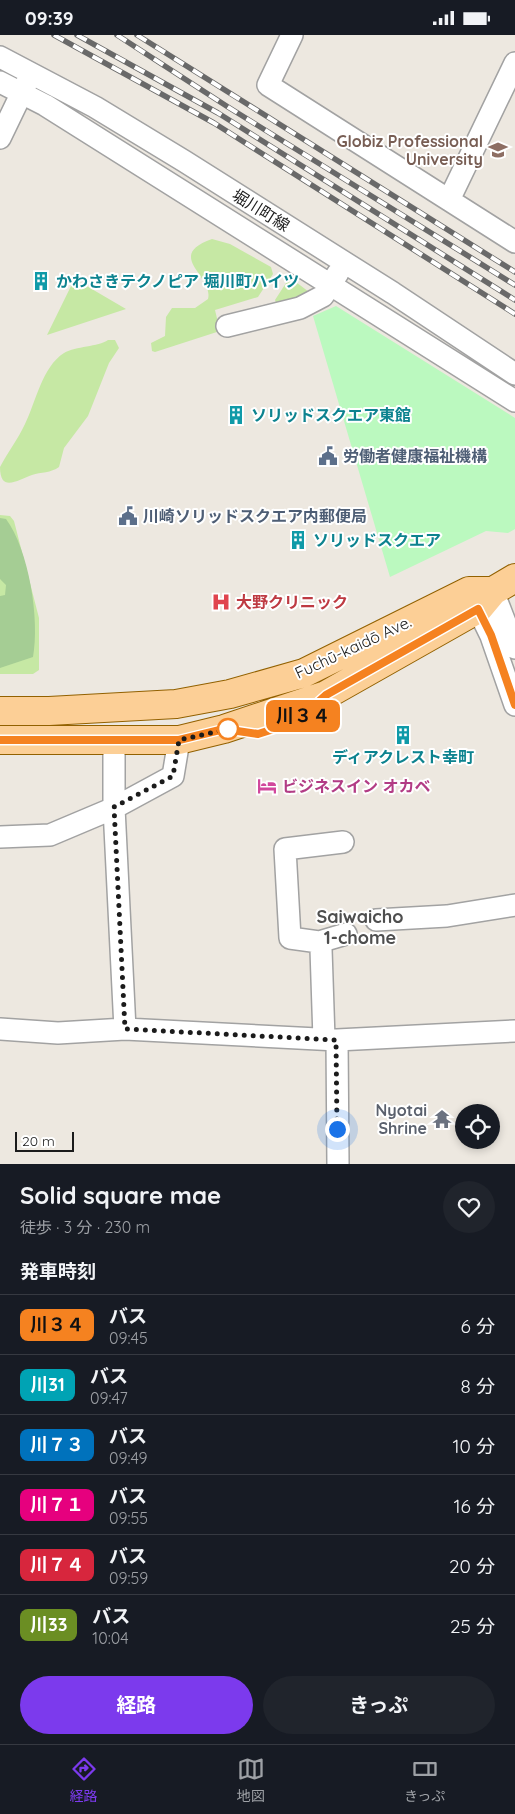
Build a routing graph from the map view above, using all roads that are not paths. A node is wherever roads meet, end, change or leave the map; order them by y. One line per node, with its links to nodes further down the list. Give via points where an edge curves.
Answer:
1 (292, 35): 9 (street, via 268,85)
2 (0, 57): 4 (street, 堀川町線)
3 (515, 63): 6 (street)
4 (31, 73): 7 (street); 11 (street, 堀川町線, via 95,107)
5 (0, 82): 7 (street)
6 (509, 91): 9 (street)
7 (21, 94): 8 (street); 12 (street, via 45,105)
8 (0, 138)
9 (449, 200): 10 (street)
10 (515, 242)
11 (344, 262): 12 (street); 14 (street, 堀川町線)
12 (332, 285): 13 (street, via 323,296 300,308); 15 (street)
13 (227, 326)
14 (515, 374)
15 (515, 401)
16 (489, 592): 17 (street); 18 (street, via 491,635); 19 (main road, Fuchū-kaidō Ave., via 304,673 284,672 196,686 142,705); 21 (main road, Fuchū-kaidō Ave., via 326,695 296,722 258,734 224,729)
17 (515, 648)
18 (515, 705)
19 (0, 711)
20 (0, 740): 22 (main road)
21 (179, 740): 22 (main road); 23 (street, via 173,776)
22 (114, 741): 23 (street)
23 (114, 807): 24 (street, via 50,835); 31 (street)
24 (0, 837)
25 (343, 842): 29 (street, via 285,849 290,938)
26 (515, 905): 27 (street, via 447,916)
27 (376, 920)
28 (346, 935): 29 (street)
29 (318, 942): 33 (street)
30 (0, 1029): 31 (street, via 58,1033)
31 (125, 1029): 33 (street)
32 (515, 1031): 33 (street)
33 (330, 1040): 34 (street)
34 (338, 1164)

